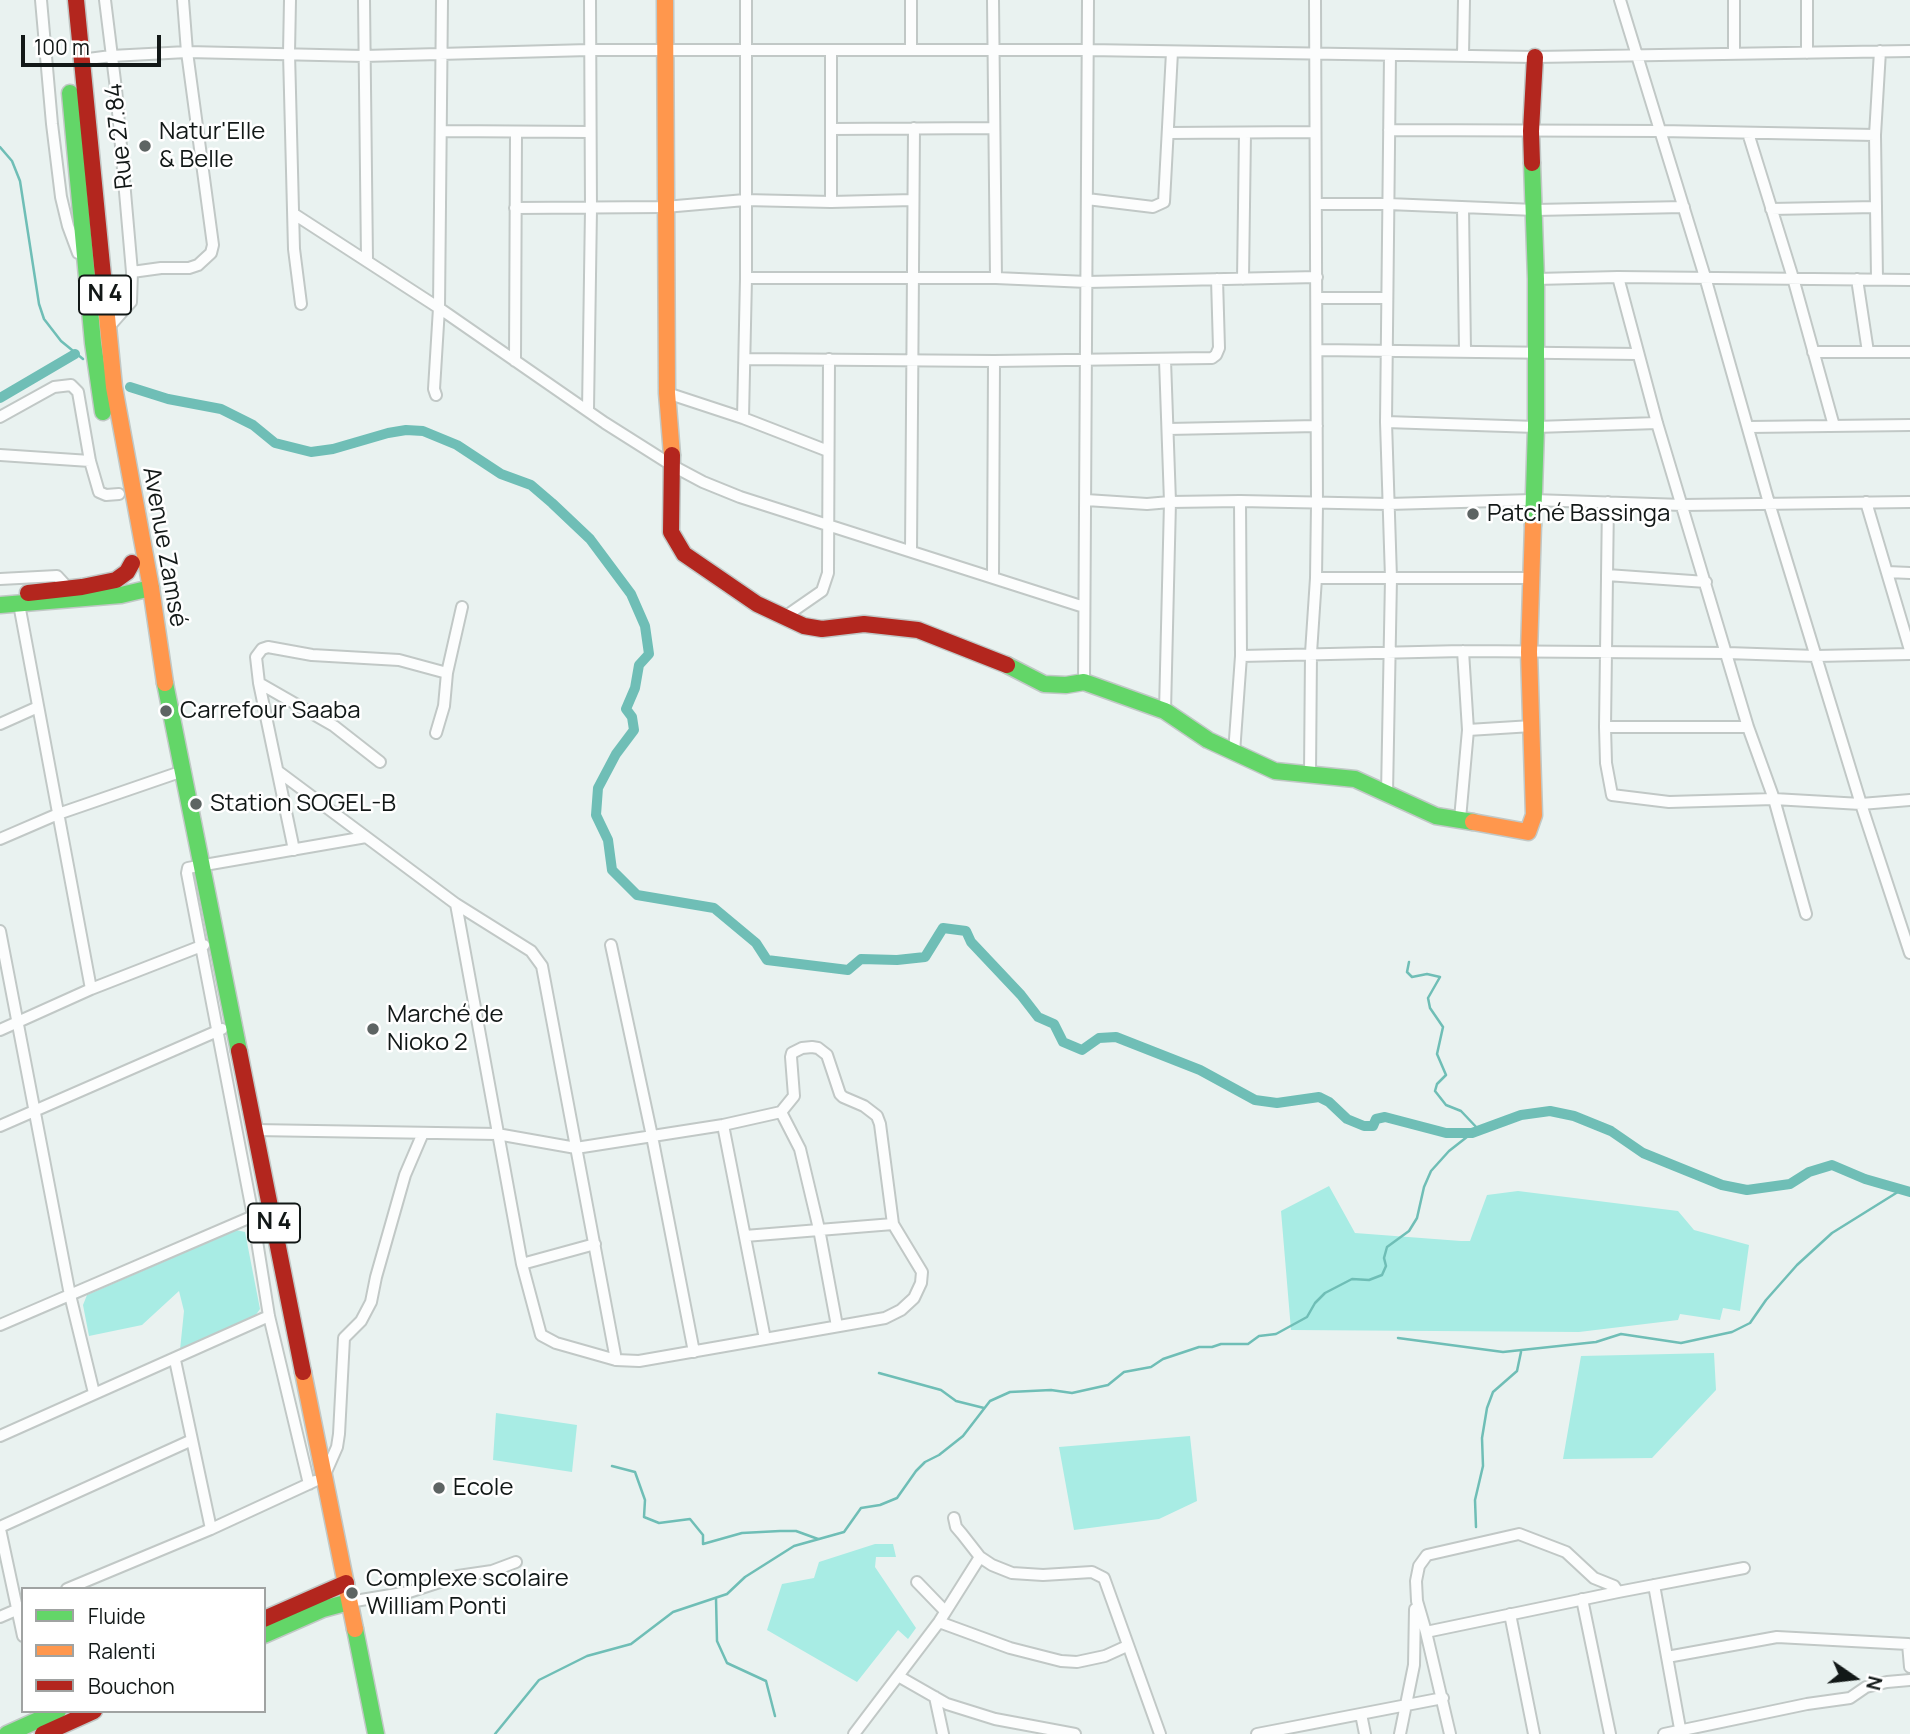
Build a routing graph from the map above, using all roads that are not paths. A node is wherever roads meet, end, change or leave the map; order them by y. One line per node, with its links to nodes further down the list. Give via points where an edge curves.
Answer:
1 (41, 0): 78 (street, via 61,197)
2 (62, 0): 78 (main road, Avenue Zamsé / N 4)
3 (76, 0): 42 (main road, Avenue Zamsé / N 4)
4 (105, 0): 39 (street, Rue 27.84)
5 (183, 0): 28 (street)
6 (290, 0): 31 (street)
7 (364, 0): 40 (street)
8 (442, 0): 35 (street)
9 (590, 0): 20 (street)
10 (665, 0): 29 (main road)
11 (747, 0): 24 (street)
12 (911, 0): 22 (street)
13 (993, 0): 25 (street)
14 (1088, 0): 23 (street)
15 (1315, 0): 34 (street)
16 (1464, 0): 37 (street)
17 (1620, 0): 38 (street)
18 (1734, 0): 32 (street)
19 (1807, 0): 33 (street)
20 (589, 50): 29 (street); 35 (street); 50 (street)
21 (831, 50): 22 (street); 24 (street); 45 (street)
22 (911, 50): 25 (street)
23 (1088, 50): 25 (street); 30 (street); 57 (street)
24 (747, 51): 29 (street); 58 (street)
25 (992, 51): 44 (street)
26 (1880, 51): 27 (street); 33 (street); 56 (street)
27 (1910, 51)
28 (187, 52): 31 (street); 39 (street); 73 (street, via 213,245 198,265)
29 (664, 52): 63 (main road)
30 (1172, 52): 34 (street); 53 (street)
31 (289, 53): 40 (street); 71 (street)
32 (1734, 53): 33 (street); 38 (street)
33 (1807, 53)
34 (1316, 54): 36 (street); 51 (street)
35 (442, 55): 40 (street); 47 (street)
36 (1390, 55): 37 (street); 46 (street)
37 (1463, 55): 41 (street)
38 (1636, 55): 41 (street); 49 (street)
39 (111, 56): 42 (street); 73 (street, Rue 27.84)
40 (364, 56): 72 (street)
41 (1535, 57): 48 (main road)
42 (81, 60): 93 (main road, Avenue Zamsé / N 4)
43 (914, 128): 44 (street); 45 (street); 59 (street)
44 (993, 128): 80 (street)
45 (831, 129): 60 (street)
46 (1389, 130): 48 (street); 62 (street)
47 (442, 131): 52 (street); 92 (street)
48 (1531, 131): 49 (street); 70 (main road)
49 (1660, 131): 55 (street); 64 (street)
50 (590, 132): 52 (street); 68 (street)
51 (1314, 132): 54 (street); 61 (street)
52 (516, 133): 66 (street)
53 (1168, 133): 54 (street); 57 (street, via 1164,202 1153,207)
54 (1245, 133): 83 (street)
55 (1748, 133): 56 (street); 69 (street)
56 (1875, 135): 65 (street)
57 (1087, 199): 88 (street)
58 (745, 200): 60 (street); 63 (street); 79 (street)
59 (913, 200): 60 (street); 74 (street)
60 (831, 202)
61 (1317, 204): 62 (street); 75 (street)
62 (1388, 204): 67 (street); 90 (street)
63 (665, 207): 68 (street); 109 (main road)
64 (1685, 207): 70 (street); 77 (street)
65 (1876, 207): 69 (street); 86 (street)
66 (515, 208): 68 (street); 107 (street)
67 (1463, 208): 70 (street); 96 (street)
68 (592, 209): 111 (street)
69 (1771, 209): 81 (street)
70 (1535, 210): 84 (main road)
71 (294, 214): 72 (street); 91 (street)
72 (367, 259): 92 (street)
73 (132, 272): 93 (street, Rue 27.84, via 131,302)
74 (914, 277): 79 (street); 80 (street); 104 (street)
75 (1317, 277): 83 (street); 89 (street)
76 (1618, 277): 77 (street); 84 (street); 101 (street)
77 (1705, 277): 81 (street); 120 (street)
78 (87, 278): 126 (main road, Avenue Zamsé / N 4, via 100,394)
79 (746, 278): 102 (street)
80 (996, 278): 88 (street)
81 (1793, 278): 85 (street); 97 (street)
82 (1217, 279): 83 (street); 88 (street); 106 (street, via 1216,355)
83 (1243, 279)
84 (1536, 279): 100 (main road)
85 (1857, 279): 86 (street); 98 (street)
86 (1877, 279): 87 (street)
87 (1910, 280)
88 (1087, 282): 105 (street)
89 (1317, 298): 90 (street); 94 (street)
90 (1387, 298): 95 (street)
91 (301, 304)
92 (439, 308): 107 (street); 110 (street)
93 (108, 328): 151 (main road, Avenue Zamsé / N 4)
94 (1318, 350): 95 (street); 117 (street)
95 (1387, 350): 96 (street); 114 (street)
96 (1465, 351): 100 (street)
97 (1813, 352): 98 (street); 118 (street)
98 (1868, 352): 99 (street)
99 (1910, 352)
100 (1535, 353): 101 (street); 119 (main road)
101 (1637, 354): 115 (street)
102 (745, 359): 103 (street); 113 (street)
103 (829, 359): 104 (street); 122 (street)
104 (913, 359): 108 (street); 139 (street)
105 (1087, 359): 106 (street); 108 (street); 127 (street)
106 (1165, 360): 121 (street)
107 (515, 361): 111 (street)
108 (994, 361): 144 (street)
109 (667, 393): 113 (street); 125 (main road)
110 (436, 396)
111 (588, 410): 125 (street)
112 (0, 417): 124 (street, via 54,387 71,385 78,393)
113 (743, 418): 122 (street)
114 (1386, 422): 119 (street); 136 (street)
115 (1657, 423): 119 (street); 137 (street)
116 (1910, 425): 118 (street)
117 (1317, 426): 121 (street); 135 (street)
118 (1833, 426): 120 (street)
119 (1536, 427): 128 (main road)
120 (1749, 428): 134 (street)
121 (1168, 429): 129 (street)
122 (828, 451): 138 (street)
123 (0, 455): 124 (street)
124 (90, 461): 126 (street, via 99,492)
125 (673, 466): 138 (street, via 740,497); 157 (main road, via 671,532 684,554)
126 (119, 494): 140 (main road, Avenue Zamsé / N 4)
127 (1086, 500): 129 (street); 156 (street)
128 (1533, 500): 131 (street); 136 (street); 147 (main road)
129 (1170, 502): 130 (street); 171 (street)
130 (1240, 502): 135 (street); 165 (street)
131 (1608, 502): 137 (street); 143 (street)
132 (1866, 502): 133 (street); 134 (street); 141 (street)
133 (1910, 502)
134 (1769, 503): 137 (street); 166 (street)
135 (1317, 504): 136 (street); 145 (street)
136 (1388, 504): 146 (street)
137 (1683, 505): 149 (street)
138 (830, 526): 139 (street); 157 (street, via 826,583)
139 (911, 551): 144 (street)
140 (132, 563): 150 (main road, via 116,580); 151 (main road, Avenue Zamsé / N 4)
141 (1887, 572): 142 (street); 161 (street)
142 (1910, 573)
143 (1607, 575): 149 (street); 160 (street)
144 (993, 577): 156 (street)
145 (1316, 578): 146 (street); 162 (street)
146 (1391, 578): 147 (street); 163 (street)
147 (1530, 578): 159 (main road)
148 (0, 579): 150 (street, via 57,576)
149 (1706, 582): 164 (street)
150 (68, 589): 152 (main road)
151 (145, 590): 153 (main road); 180 (main road, Avenue Zamsé / N 4)
152 (0, 595)
153 (19, 604): 154 (main road); 170 (street)
154 (0, 606)
155 (462, 607): 167 (street)
156 (1084, 607): 168 (street)
157 (783, 618): 168 (main road, via 822,629 863,624 918,630 991,657 1044,684)
158 (1463, 652): 159 (street); 163 (street); 176 (street)
159 (1529, 652): 160 (street); 173 (main road)
160 (1606, 652): 164 (street); 174 (street)
161 (1910, 652): 166 (street)
162 (1311, 653): 163 (street); 165 (street); 182 (street)
163 (1390, 653): 183 (street)
164 (1727, 653): 166 (street); 175 (street)
165 (1241, 656): 178 (street)
166 (1816, 656): 186 (street)
167 (447, 673): 169 (street, via 399,660 312,655 268,647 256,657); 177 (street)
168 (1084, 682): 171 (main road)
169 (259, 683): 179 (street, via 334,726); 181 (street)
170 (38, 707): 172 (street); 187 (street)
171 (1165, 711): 178 (main road)
172 (0, 724)
173 (1532, 726): 176 (street); 188 (main road, via 1534,815 1528,832)
174 (1605, 727): 175 (street); 184 (street, via 1609,792 1615,796 1668,802)
175 (1748, 727): 184 (street)
176 (1468, 730): 188 (street)
177 (436, 733)
178 (1234, 754): 182 (main road, via 1275,771)
179 (380, 762)
180 (183, 771): 187 (street); 192 (main road, N 4)
181 (279, 772): 189 (street); 191 (street)
182 (1310, 774): 183 (main road, via 1355,779)
183 (1387, 794): 188 (main road, via 1420,810)
184 (1774, 799): 186 (street); 194 (street)
185 (1910, 800): 186 (street)
186 (1861, 804): 199 (street)
187 (58, 814): 190 (street); 200 (street)
188 (1460, 820)
189 (366, 837): 191 (street); 193 (street)
190 (0, 839)
191 (294, 850): 192 (street)
192 (202, 865): 196 (main road, N 4); 198 (street, via 188,868 187,873)
193 (456, 904): 211 (street); 213 (street, via 531,951 542,966)
194 (1806, 914)
195 (0, 932): 201 (street)
196 (217, 941): 198 (street); 202 (main road, N 4)
197 (611, 945): 212 (street)
198 (200, 946): 200 (street); 204 (street)
199 (1910, 953)
200 (91, 989): 201 (street)
201 (18, 1021): 203 (street); 205 (street)
202 (234, 1024): 204 (street); 209 (main road, N 4)
203 (0, 1030)
204 (217, 1031): 205 (street); 215 (street)
205 (36, 1111): 208 (street); 221 (street)
206 (780, 1112): 207 (street); 216 (street, via 794,1096 792,1053 802,1048 822,1050 835,1072 840,1094 877,1116); 217 (street, via 800,1149)
207 (723, 1125): 212 (street); 218 (street)
208 (0, 1126)
209 (255, 1130): 210 (street); 214 (main road, N 4)
210 (423, 1132): 211 (street); 232 (street, via 405,1175 372,1302 344,1338 337,1447)
211 (497, 1134): 213 (street); 220 (street)
212 (652, 1136): 213 (street); 226 (street)
213 (576, 1148): 219 (street)
214 (271, 1210): 215 (street); 232 (main road, N 4)
215 (253, 1216): 221 (street); 222 (street)
216 (893, 1224): 217 (street); 224 (street, via 922,1272 918,1292 901,1310 885,1318)
217 (819, 1229): 218 (street); 224 (street)
218 (745, 1236): 225 (street)
219 (594, 1244): 220 (street); 228 (street)
220 (522, 1265): 228 (street, via 541,1335)
221 (70, 1295): 223 (street); 229 (street)
222 (269, 1316): 227 (street); 232 (street)
223 (0, 1325)
224 (837, 1326): 225 (street)
225 (765, 1339): 226 (street)
226 (694, 1352): 228 (street)
227 (176, 1360): 229 (street); 231 (street)
228 (617, 1360)
229 (94, 1393): 230 (street)
230 (0, 1436)
231 (192, 1440): 234 (street); 235 (street)
232 (316, 1481): 235 (street); 241 (main road, N 4)
233 (954, 1518): 236 (street)
234 (0, 1528): 247 (street)
235 (211, 1530): 243 (street)
236 (980, 1557): 248 (street); 255 (street, via 1012,1573 1093,1572 1104,1578)
237 (516, 1562): 246 (street)
238 (1744, 1568): 242 (street)
239 (1416, 1581): 244 (street, via 1427,1555 1523,1534 1566,1552 1594,1578); 253 (street); 262 (street, via 1414,1665)
240 (917, 1582): 248 (street)
241 (346, 1583): 246 (main road, N 4); 251 (main road)
242 (1654, 1585): 244 (street); 256 (street)
243 (72, 1587)
244 (1618, 1592): 245 (street)
245 (1582, 1599): 249 (street); 280 (street)
246 (349, 1602): 254 (main road); 269 (main road, N 4)
247 (19, 1608): 250 (street)
248 (945, 1611): 252 (street)
249 (1510, 1614): 253 (street); 279 (street)
250 (0, 1616)
251 (266, 1618)
252 (939, 1622): 255 (street, via 1060,1661 1096,1658); 258 (street)
253 (1426, 1632): 261 (street)
254 (266, 1634)
255 (1127, 1646): 274 (street)
256 (1667, 1657): 257 (street, via 1777,1637 1908,1644); 267 (street)
257 (1910, 1667)
258 (898, 1676): 260 (street); 270 (street)
259 (1910, 1680): 267 (street, via 1866,1687 1850,1698)
260 (935, 1697): 265 (street); 271 (street)
261 (1443, 1698): 262 (street); 278 (street)
262 (1406, 1706): 264 (street); 277 (street)
263 (86, 1713): 266 (main road)
264 (1361, 1714): 275 (street); 276 (street)
265 (1010, 1722): 272 (street); 273 (street)
266 (47, 1723): 268 (main road)
267 (1680, 1732): 281 (street)
268 (7, 1734)
269 (376, 1734)
270 (854, 1734)
271 (943, 1734)
272 (1013, 1734)
273 (1074, 1734)
274 (1160, 1734)
275 (1258, 1734)
276 (1365, 1734)
277 (1400, 1734)
278 (1450, 1734)
279 (1534, 1734)
280 (1610, 1734)
281 (1664, 1734)

